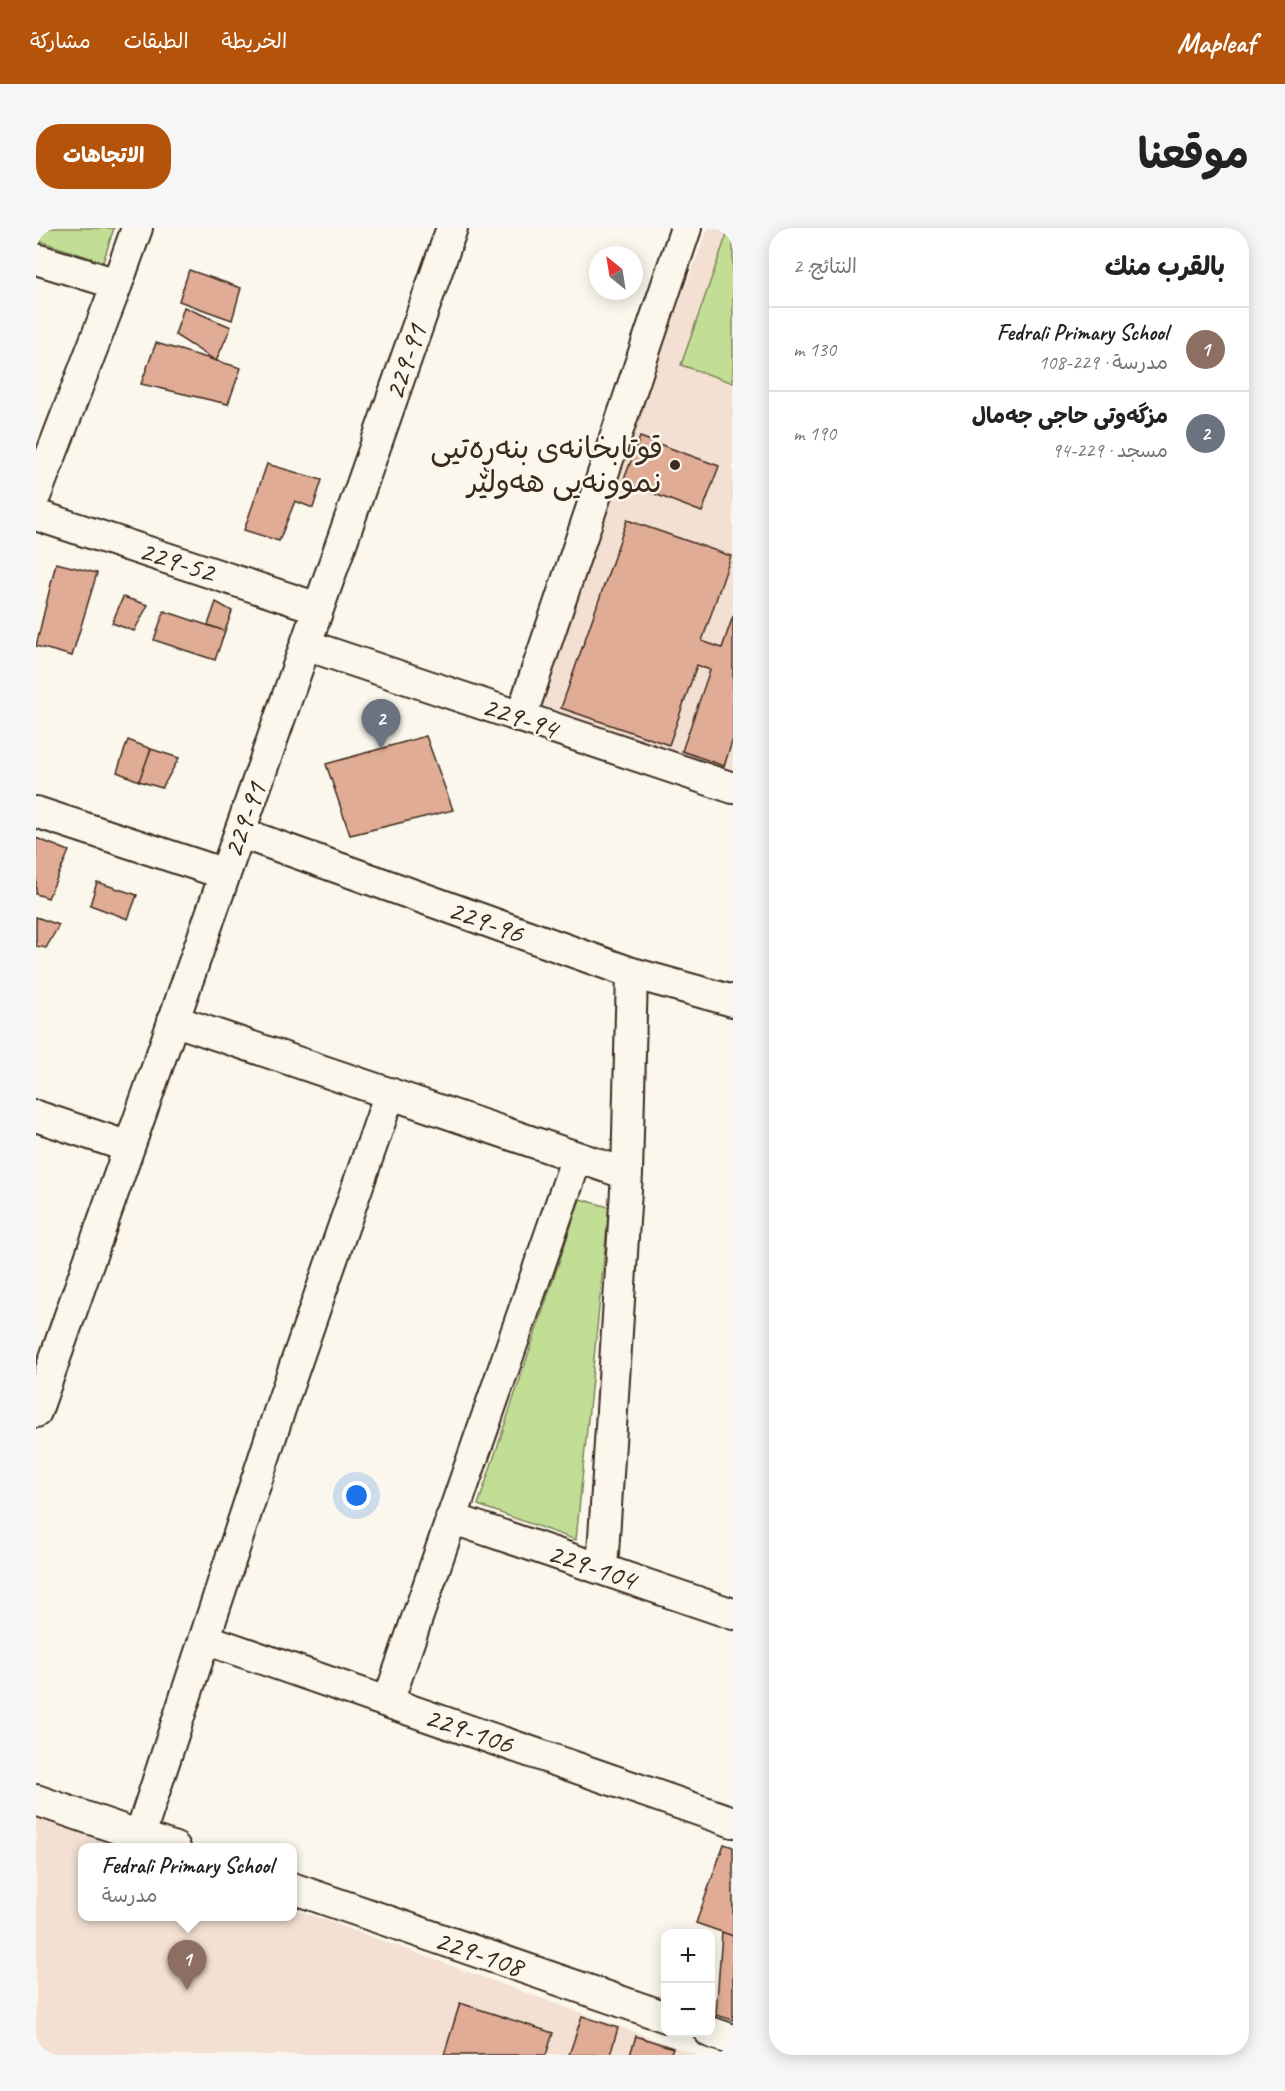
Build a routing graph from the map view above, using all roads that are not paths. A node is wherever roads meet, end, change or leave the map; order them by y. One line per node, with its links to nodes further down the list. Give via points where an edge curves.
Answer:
1 (137, 228): 5 (street)
2 (452, 228): 8 (street, 229-91)
3 (687, 228): 10 (street)
4 (36, 259): 5 (street)
5 (117, 284): 6 (street)
6 (36, 494)
7 (36, 515): 8 (street, 229-52)
8 (318, 608): 9 (street, 229-91)
9 (306, 645): 10 (street, 229-94); 13 (street, 229-91)
10 (521, 717): 11 (street, 229-94)
11 (733, 788)
12 (36, 812): 14 (street)
13 (241, 833): 14 (street, 229-91); 15 (street, 229-96)
14 (225, 874): 17 (street, 229-91)
15 (632, 973): 16 (street, 229-96); 22 (street)
16 (733, 1000)
17 (173, 1020): 18 (street); 20 (street, 229-91)
18 (390, 1093): 21 (street); 27 (street)
19 (36, 1116): 20 (street)
20 (129, 1147): 23 (street, 229-91)
21 (577, 1157): 22 (street); 24 (street)
22 (627, 1174): 25 (street)
23 (36, 1412)
24 (451, 1518): 25 (street, 229-104); 28 (street)
25 (602, 1569): 26 (street, 229-104)
26 (733, 1614)
27 (205, 1639): 28 (street, 229-106); 31 (street)
28 (388, 1702): 30 (street, 229-106)
29 (36, 1800): 31 (street)
30 (733, 1822)
31 (140, 1835): 32 (street)
32 (162, 1843)
33 (297, 1890): 34 (street, 229-108)
34 (661, 2015)
35 (715, 2034): 36 (street)
36 (733, 2040)

